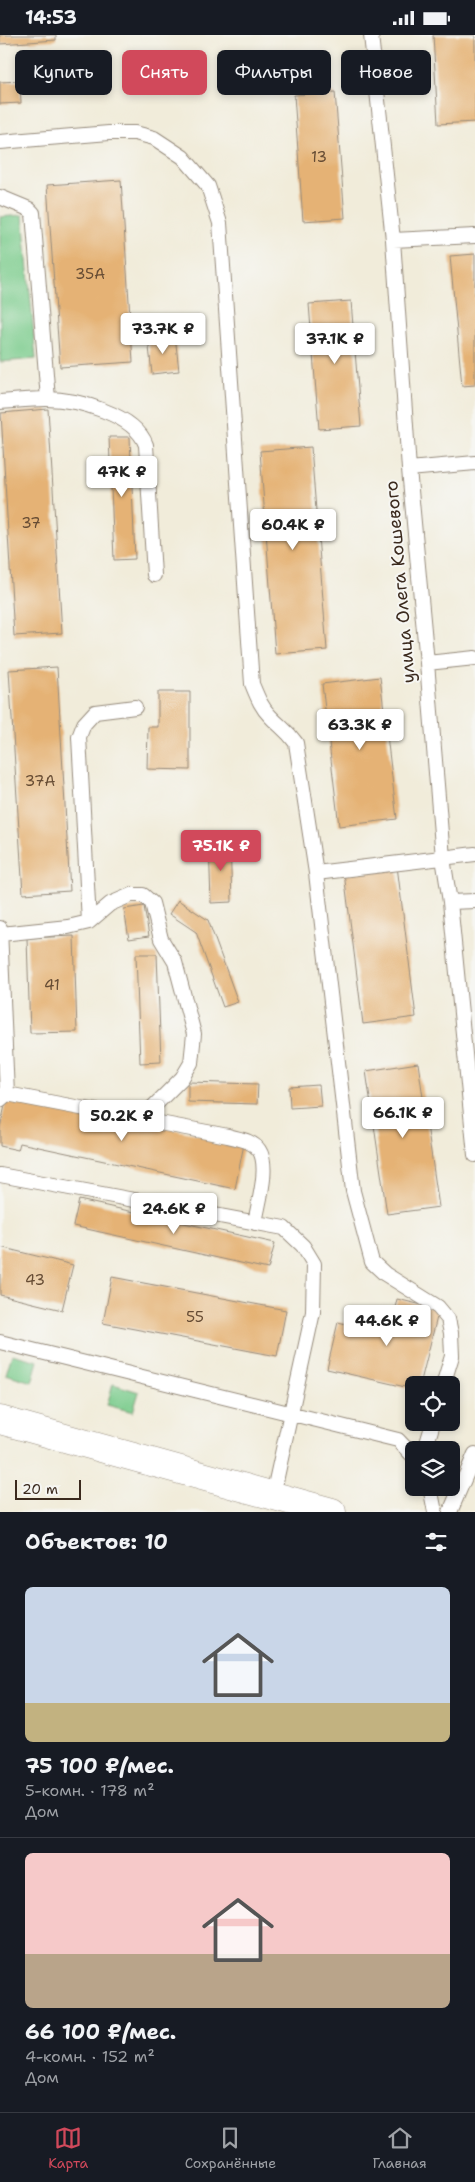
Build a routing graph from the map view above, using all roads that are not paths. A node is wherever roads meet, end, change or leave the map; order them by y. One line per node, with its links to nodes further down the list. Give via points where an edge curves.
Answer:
1 (370, 35): 5 (lane, улица Олега Кошевого)
2 (0, 143): 16 (lane, via 135,133 154,138 183,157 208,186 220,223 252,684 270,717 287,730 296,743)
3 (0, 197): 6 (lane, via 33,213)
4 (475, 236): 5 (lane)
5 (393, 240): 9 (lane, улица Олега Кошевого)
6 (48, 399): 7 (lane); 10 (lane, via 112,413 143,436)
7 (0, 402)
8 (475, 463): 9 (lane)
9 (409, 469): 12 (lane, улица Олега Кошевого)
10 (154, 575)
11 (475, 658): 12 (lane)
12 (427, 663): 15 (lane, улица Олега Кошевого)
13 (135, 707): 19 (lane, via 95,712 84,724 79,737)
14 (474, 854): 15 (lane)
15 (442, 858): 16 (lane); 18 (lane, улица Олега Кошевого)
16 (316, 873): 27 (lane, via 353,1191 366,1245 372,1262 385,1274 438,1307 448,1319 452,1356)
17 (475, 901): 18 (lane)
18 (450, 902): 23 (lane, улица Олега Кошевого)
19 (89, 922): 20 (lane, via 68,927); 22 (lane, via 110,903 131,895 143,895 152,903 161,939 175,962 194,1035 191,1063 182,1078)
20 (0, 931): 21 (lane)
21 (3, 1097): 22 (lane)
22 (141, 1119): 25 (lane, via 234,1137 248,1141 259,1150 264,1167)
23 (475, 1155)
24 (0, 1175): 25 (lane)
25 (255, 1223): 28 (lane, via 284,1228 303,1246 314,1264 313,1312)
26 (0, 1342): 28 (lane)
27 (446, 1376)
28 (291, 1414): 30 (lane, via 398,1440); 32 (lane)
29 (0, 1421): 32 (main road)
30 (405, 1447)
31 (475, 1454): 36 (lane)
32 (272, 1495): 34 (main road)
33 (432, 1496): 35 (lane)
34 (332, 1512)
35 (435, 1512)
36 (450, 1512)

